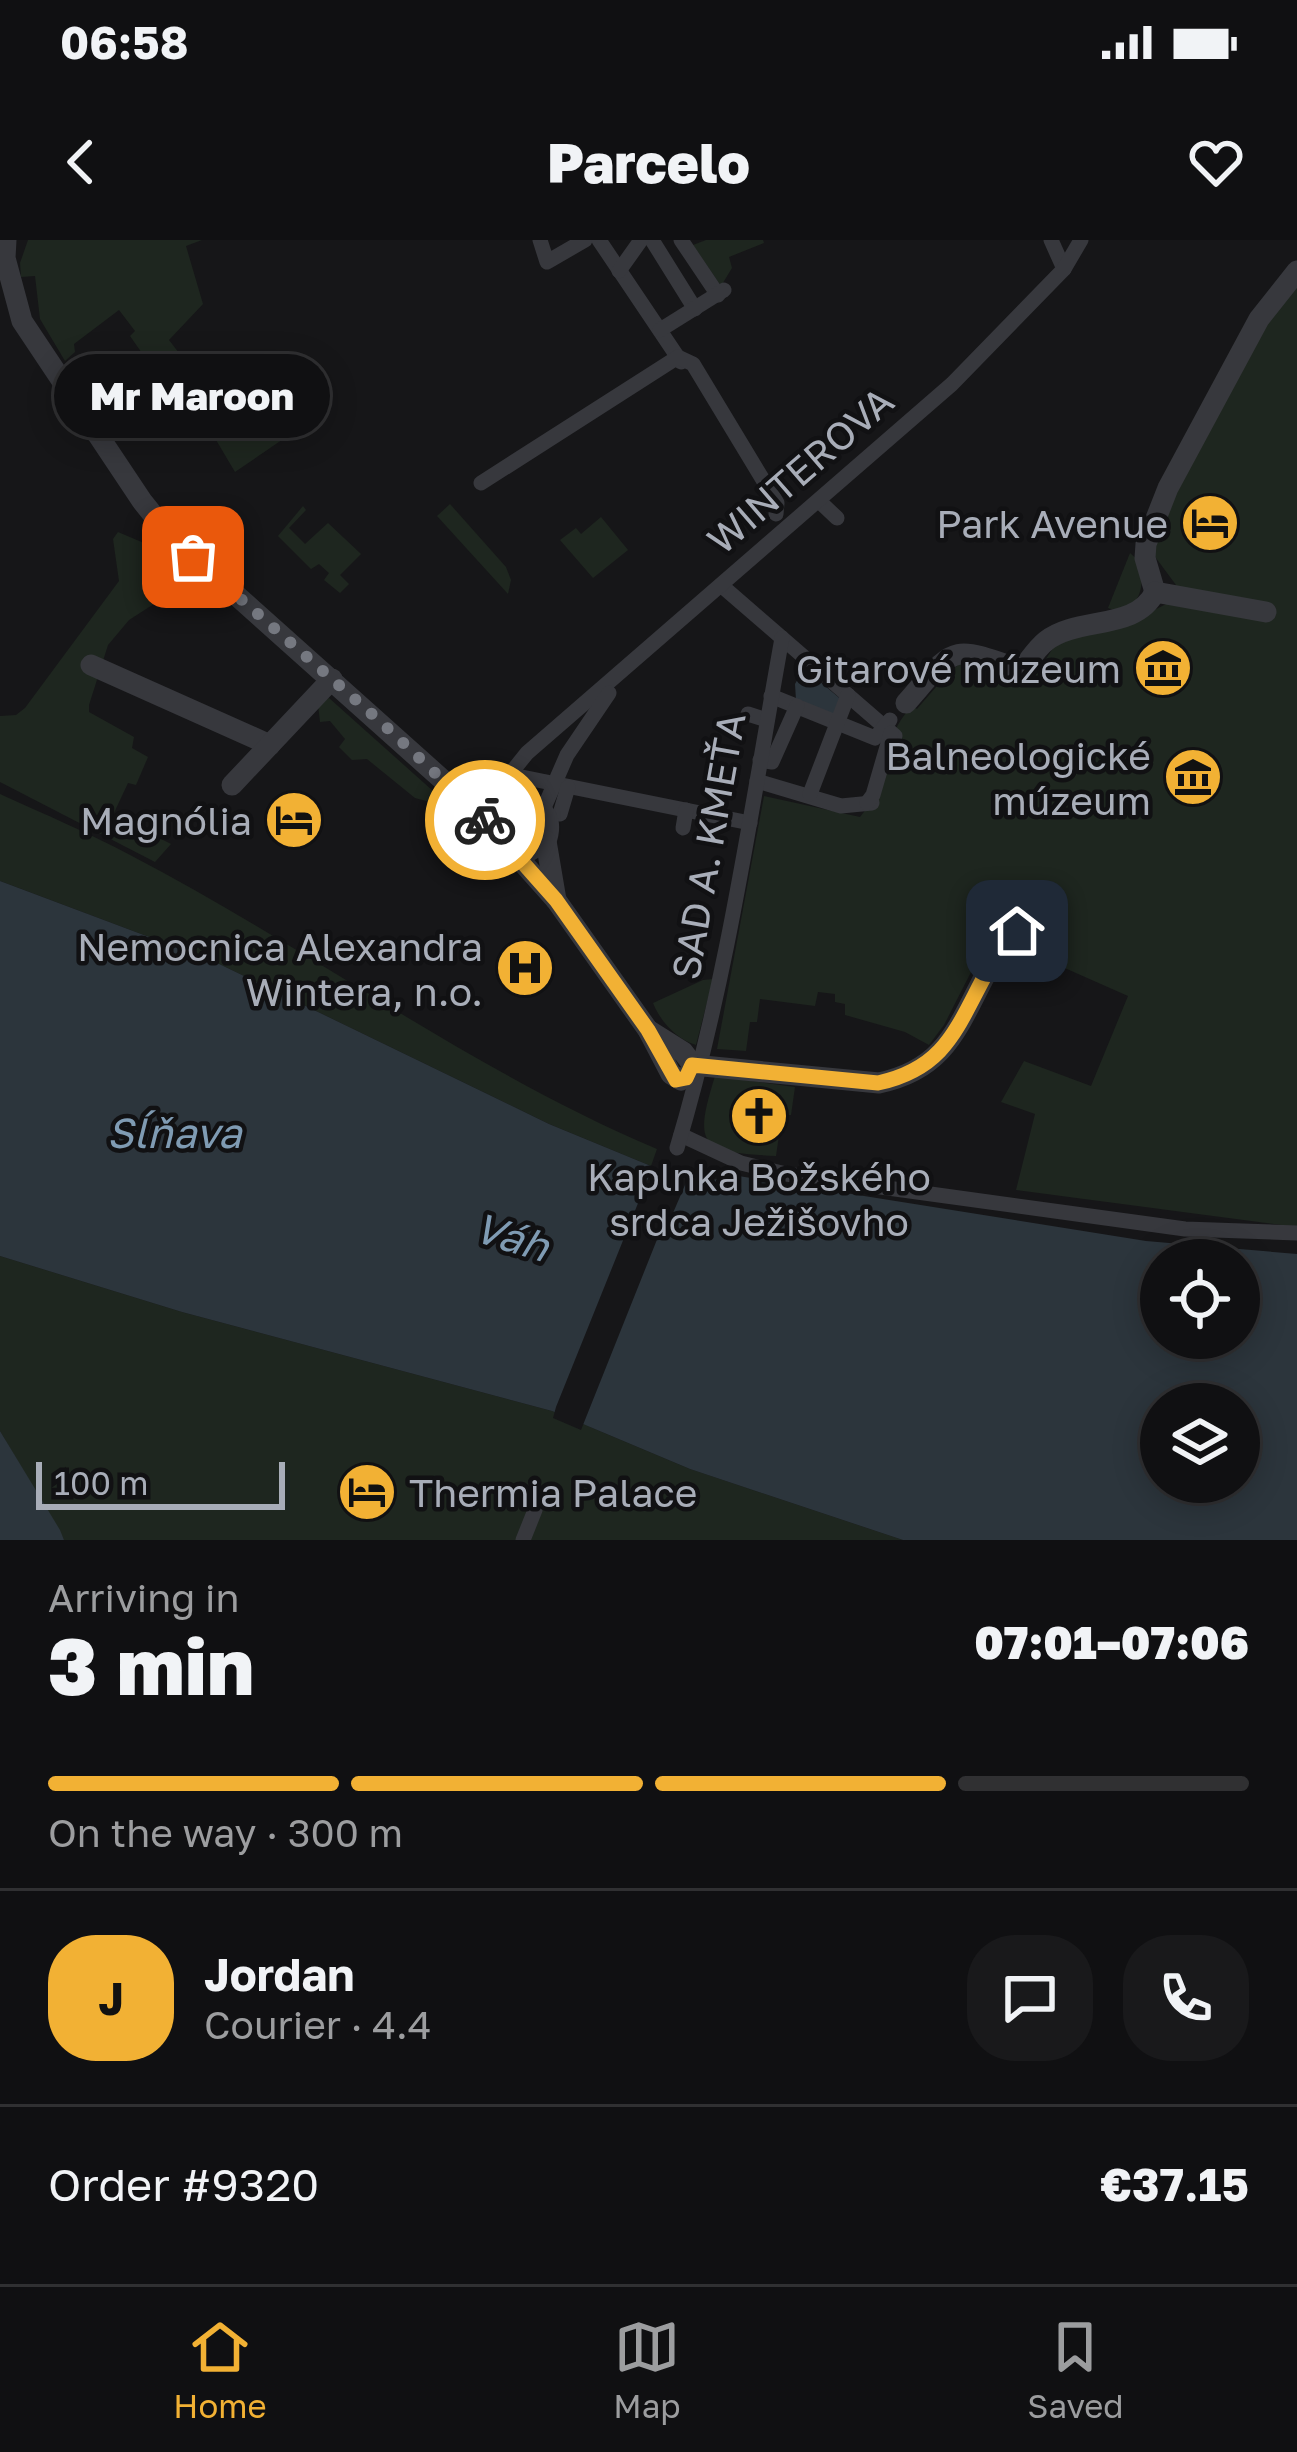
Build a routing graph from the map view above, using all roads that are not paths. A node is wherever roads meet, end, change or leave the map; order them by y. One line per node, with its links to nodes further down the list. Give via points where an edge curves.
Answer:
1 (6, 240): 14 (street)
2 (22, 240): 14 (street)
3 (540, 240): 4 (street, via 545,264)
4 (584, 240)
5 (599, 240): 12 (street)
6 (641, 240): 12 (street)
7 (652, 240): 15 (street)
8 (680, 240): 15 (street, via 721,293)
9 (1051, 240): 11 (street)
10 (1081, 240): 11 (street, WINTEROVA)
11 (1064, 269): 19 (street, WINTEROVA, via 993,332 952,384)
12 (619, 271): 16 (street)
13 (1297, 271): 23 (street, via 1259,319 1168,488 1146,544)
14 (8, 273): 28 (street, via 22,321 142,501 222,585)
15 (695, 309): 16 (street)
16 (660, 330): 17 (street)
17 (678, 357): 18 (street); 21 (street, via 776,514)
18 (482, 483)
19 (819, 502): 20 (street); 21 (street, WINTEROVA)
20 (837, 518)
21 (793, 524): 22 (street, WINTEROVA)
22 (722, 586): 25 (street); 27 (street, WINTEROVA)
23 (1155, 592): 24 (street); 35 (street, via 1138,612 1046,641 1021,670 955,653)
24 (1266, 612)
25 (782, 638): 29 (street); 30 (street, SAD A. KMEŤA)
26 (91, 664): 36 (street)
27 (616, 669): 38 (street, WINTEROVA, via 569,708); 41 (street, WINTEROVA)
28 (332, 679): 36 (street); 43 (street)
29 (848, 695): 34 (street); 35 (street)
30 (771, 696): 31 (street); 33 (street, SAD A. KMEŤA)
31 (797, 706): 34 (street); 37 (street)
32 (748, 714): 33 (street)
33 (767, 720): 37 (street, SAD A. KMEŤA)
34 (837, 722): 35 (street); 42 (street)
35 (890, 728): 42 (street, via 870,803)
36 (270, 746): 40 (street)
37 (769, 752): 39 (street, SAD A. KMEŤA)
38 (513, 775): 41 (street); 43 (street, WINTEROVA)
39 (764, 782): 42 (street); 46 (street, SAD A. KMEŤA)
40 (232, 784)
41 (555, 784): 44 (street); 45 (street, WINTEROVA)
42 (814, 799)
43 (475, 800): 45 (street, via 531,802); 49 (street)
44 (686, 810): 46 (street); 47 (street)
45 (552, 812): 48 (street)
46 (750, 823): 52 (street, SAD A. KMEŤA, via 724,966)
47 (683, 828)
48 (546, 841): 49 (street); 50 (street)
49 (519, 857): 50 (street)
50 (556, 900): 52 (street, via 648,1030 683,1052)
51 (1017, 931): 52 (street, via 957,1032 907,1077 878,1083)
52 (690, 1070): 53 (street, SAD A. KMEŤA); 53 (street)
53 (691, 1102): 54 (street, SAD A. KMEŤA, via 679,1142 786,1174 1185,1229)
54 (1297, 1233)

